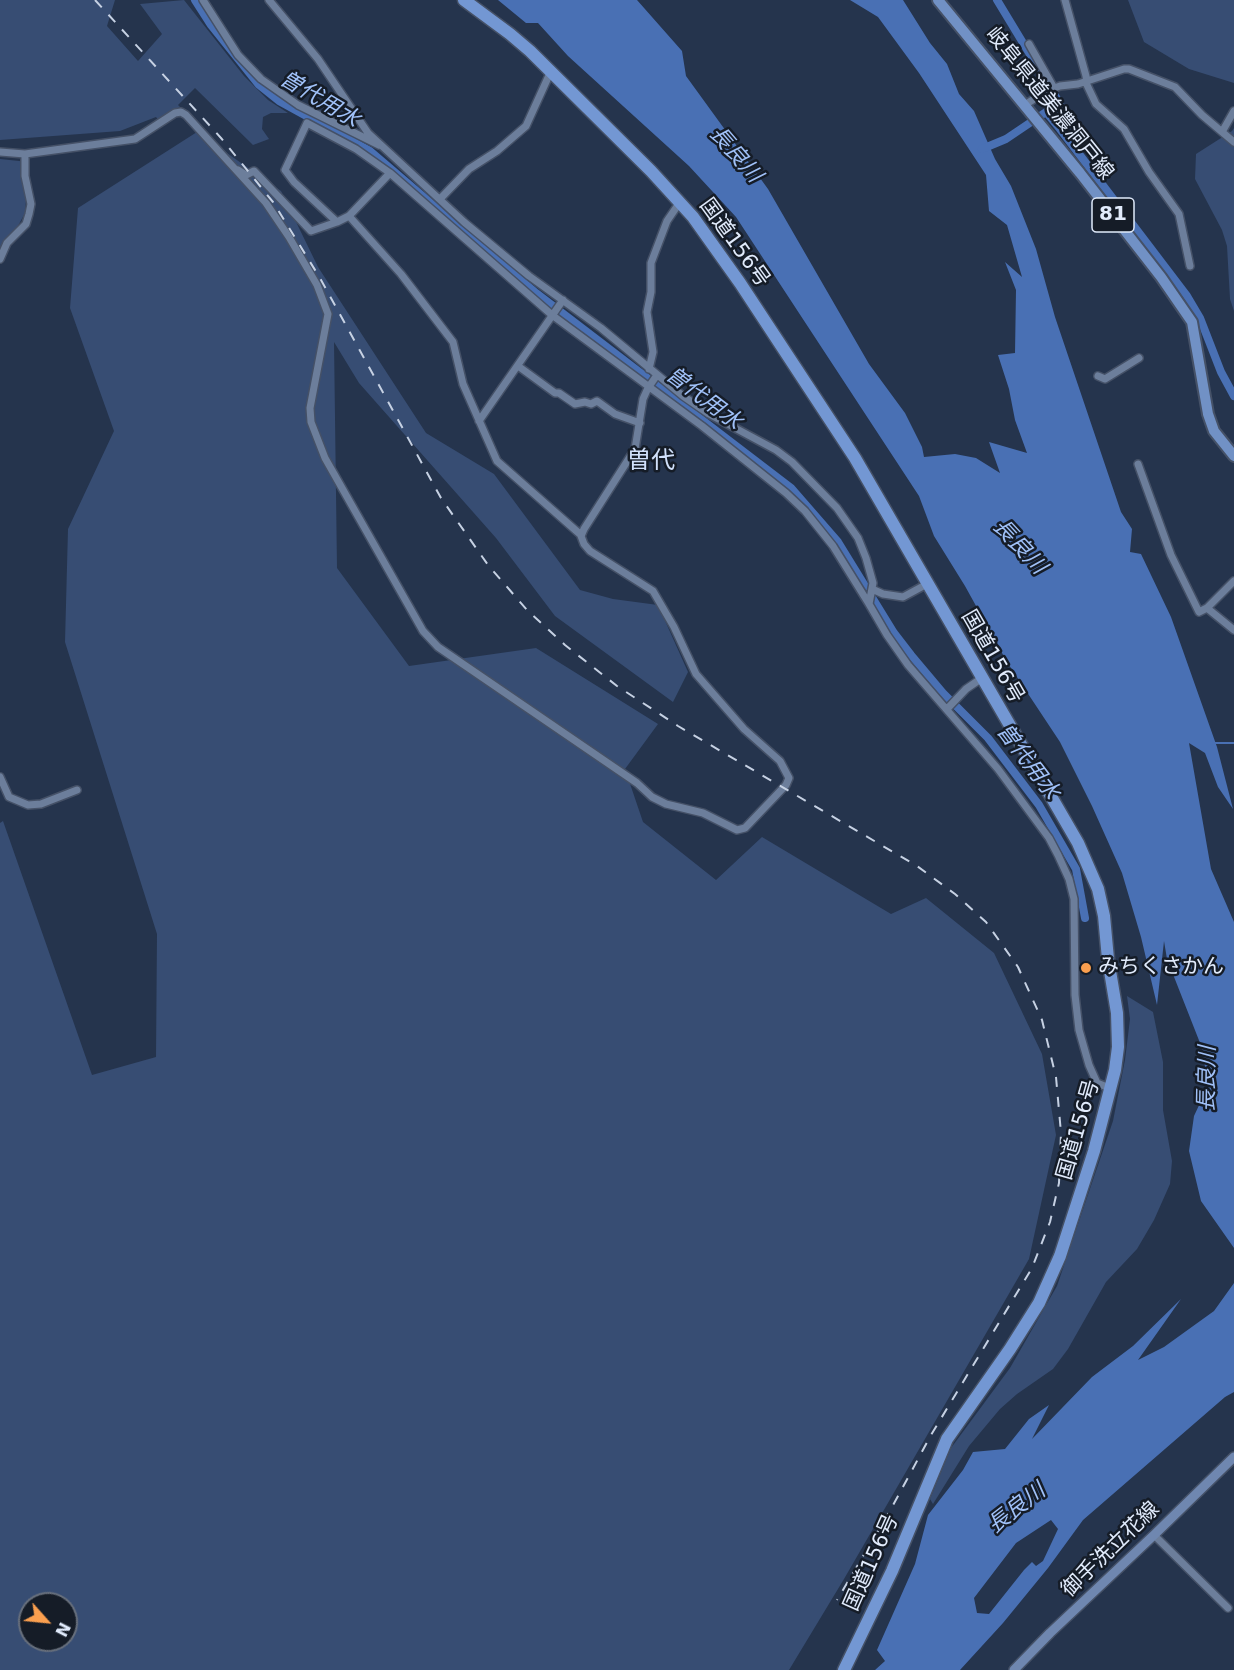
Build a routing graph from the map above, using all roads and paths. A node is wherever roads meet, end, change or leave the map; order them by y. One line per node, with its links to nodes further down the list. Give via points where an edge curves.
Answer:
1 (203, 0): 14 (street, via 238,55 261,79 298,105)
2 (269, 0): 14 (street)
3 (465, 0): 7 (highway, 国道156号)
4 (938, 0): 10 (main road, 岐阜県道美濃洞戸線 / 81)
5 (1065, 0): 8 (street)
6 (1029, 44): 9 (street)
7 (550, 71): 20 (street, via 526,126 469,169); 21 (highway, 国道156号)
8 (1087, 81): 9 (street); 12 (street, via 1124,69 1171,85); 26 (street, via 1096,104 1124,129 1179,214)
9 (1050, 89): 10 (street)
10 (1025, 105): 36 (main road, 岐阜県道美濃洞戸線 / 81, via 1171,284 1192,322 1214,431)
11 (1234, 111): 12 (street)
12 (1222, 132): 13 (street)
13 (1234, 142)
14 (381, 146): 19 (street)
15 (0, 152): 16 (street)
16 (25, 154): 17 (street, via 135,139 181,112); 25 (street, via 29,214)
17 (232, 166): 23 (street, via 246,175 254,171 311,231); 38 (street, via 266,203 317,285 328,314 310,408 311,422 325,458 423,631 438,647 652,797 703,813 738,830 745,828 786,785 789,778 780,761 744,729 696,674 653,591 590,551)
18 (390, 173): 19 (street); 22 (street); 23 (street, via 356,149 307,123 285,170)
19 (413, 184): 20 (street); 24 (street)
20 (440, 199): 24 (street)
21 (680, 202): 30 (street, via 667,221 651,263 647,312 653,352); 40 (highway, 国道156号, via 788,353 855,458)
22 (349, 216): 23 (street); 33 (street, via 401,274 453,342 463,384)
23 (337, 222)
24 (479, 245): 27 (street); 27 (street, via 529,276)
25 (0, 259)
26 (1190, 266)
27 (557, 308): 29 (street); 30 (street, via 601,328); 32 (street)
28 (1139, 358): 31 (street, via 1107,378)
29 (518, 366): 33 (street); 35 (street, via 575,404 597,401 615,414)
30 (649, 369): 32 (street)
31 (1098, 376)
32 (652, 382): 34 (street); 34 (street); 35 (street, via 643,399)
33 (479, 421): 38 (street, via 497,461)
34 (706, 421): 41 (street, via 805,511); 41 (street, via 776,450 823,493 858,538 871,573)
35 (640, 423): 38 (street, via 632,455)
36 (1234, 456)
37 (1138, 464): 42 (street, via 1171,555 1198,612)
38 (581, 536)
39 (1234, 580): 42 (street)
40 (927, 584): 41 (street, via 903,597); 44 (highway, 国道156号)
41 (871, 596): 45 (street, via 887,635 908,665)
42 (1207, 608): 43 (street)
43 (1234, 630)
44 (982, 678): 45 (street); 48 (highway, 国道156号, via 1078,843 1098,889 1117,1013 1118,1047)
45 (951, 705): 48 (street, via 1049,838 1069,879 1075,909 1079,1030 1097,1083)
46 (0, 777): 47 (street, via 9,797 28,805)
47 (77, 790)
48 (1112, 1089): 52 (highway, 国道156号, via 1051,1278 1010,1349 947,1439 892,1571)
49 (1234, 1457): 50 (main road, 御手洗立花線)
50 (1154, 1535): 51 (street); 53 (main road, 御手洗立花線)
51 (1228, 1608)
52 (844, 1670)
53 (1014, 1670)

